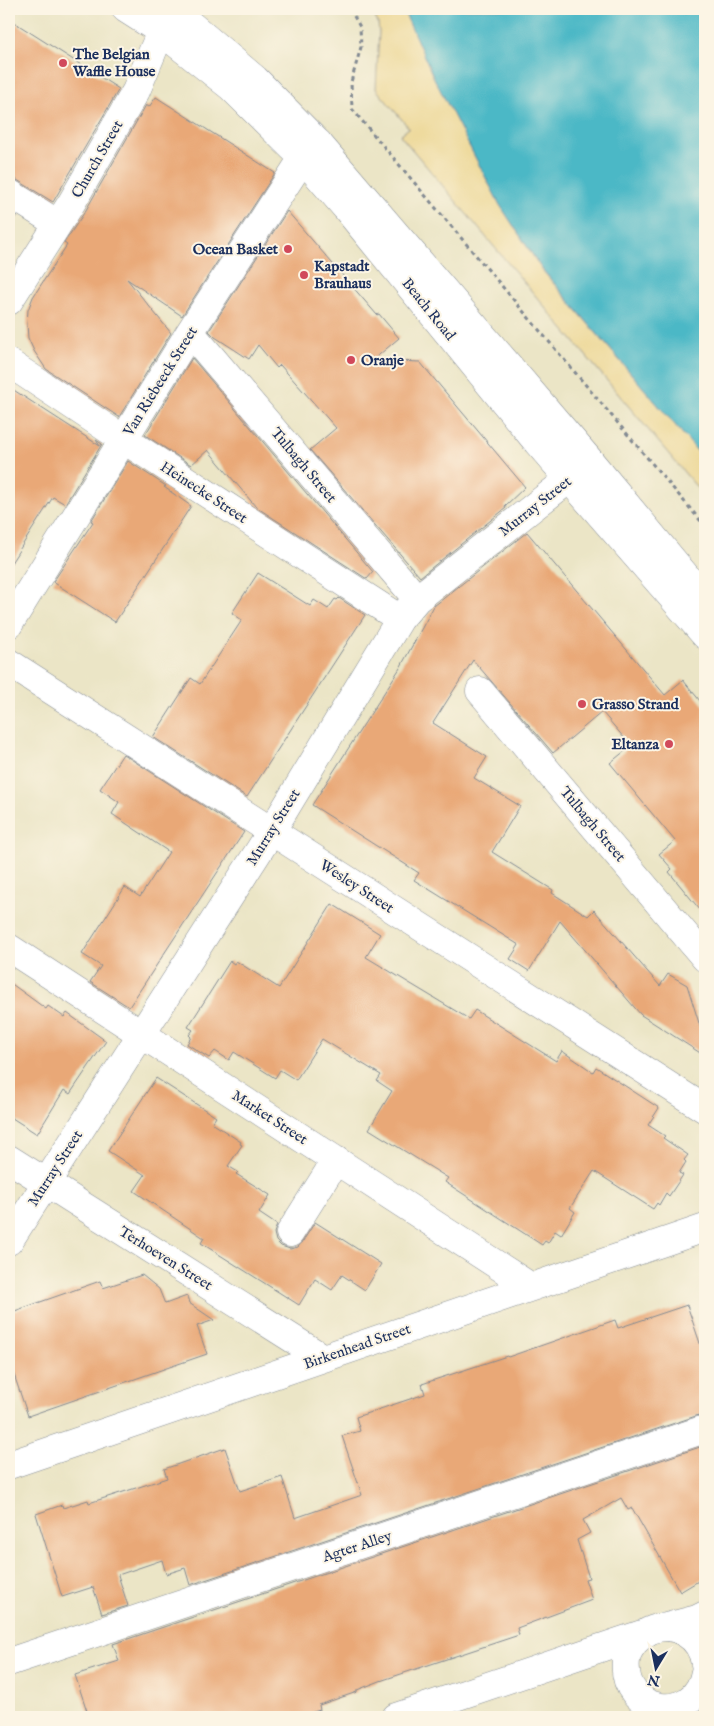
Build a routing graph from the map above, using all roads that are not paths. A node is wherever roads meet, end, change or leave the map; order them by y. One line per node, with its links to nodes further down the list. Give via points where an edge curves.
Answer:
1 (126, 9): 2 (street, Beach Road)
2 (168, 17): 3 (street, Beach Road, via 231,87); 5 (street, Church Street, via 136,91)
3 (311, 151): 7 (street, Van Riebeeck Street); 10 (street, Beach Road); 11 (street, Beach Road, via 361,226)
4 (9, 193): 5 (street)
5 (58, 224): 6 (street, Church Street)
6 (9, 301)
7 (190, 332): 9 (street, Van Riebeeck Street); 13 (street, Tulbagh Street)
8 (9, 363): 9 (street, Heinecke Street)
9 (123, 440): 13 (street, Heinecke Street); 14 (street, Van Riebeeck Street)
10 (590, 461): 11 (street, Murray Street); 12 (street, Beach Road)
11 (569, 479): 13 (street, Murray Street); 15 (street, Beach Road)
12 (705, 599)
13 (409, 609): 18 (street, Murray Street)
14 (9, 624)
15 (705, 635)
16 (9, 663): 18 (street, Wesley Street)
17 (480, 691): 20 (street, Tulbagh Street)
18 (271, 832): 21 (street, Murray Street); 22 (street, Wesley Street)
19 (9, 948): 21 (street, Market Street)
20 (705, 958)
21 (142, 1033): 24 (street, Market Street); 25 (street, Murray Street)
22 (705, 1109)
23 (9, 1159): 25 (street, Terhoeven Street)
24 (336, 1160): 27 (street); 29 (street, Market Street)
25 (46, 1182): 28 (street, Murray Street); 30 (street, Terhoeven Street)
26 (705, 1228): 29 (street, Birkenhead Street)
27 (290, 1233)
28 (9, 1241)
29 (531, 1287): 30 (street, Birkenhead Street)
30 (323, 1358): 32 (street, Birkenhead Street)
31 (705, 1429): 36 (street, Agter Alley)
32 (9, 1465)
33 (705, 1615): 34 (street)
34 (654, 1631): 35 (street); 37 (street, via 679,1630 690,1636 699,1645); 39 (street, via 632,1644 626,1656 625,1669)
35 (567, 1659): 39 (street, via 604,1667); 40 (street)
36 (9, 1662)
37 (705, 1664)
38 (698, 1695): 39 (street, via 672,1708 659,1708)
39 (635, 1698)
40 (396, 1717)

